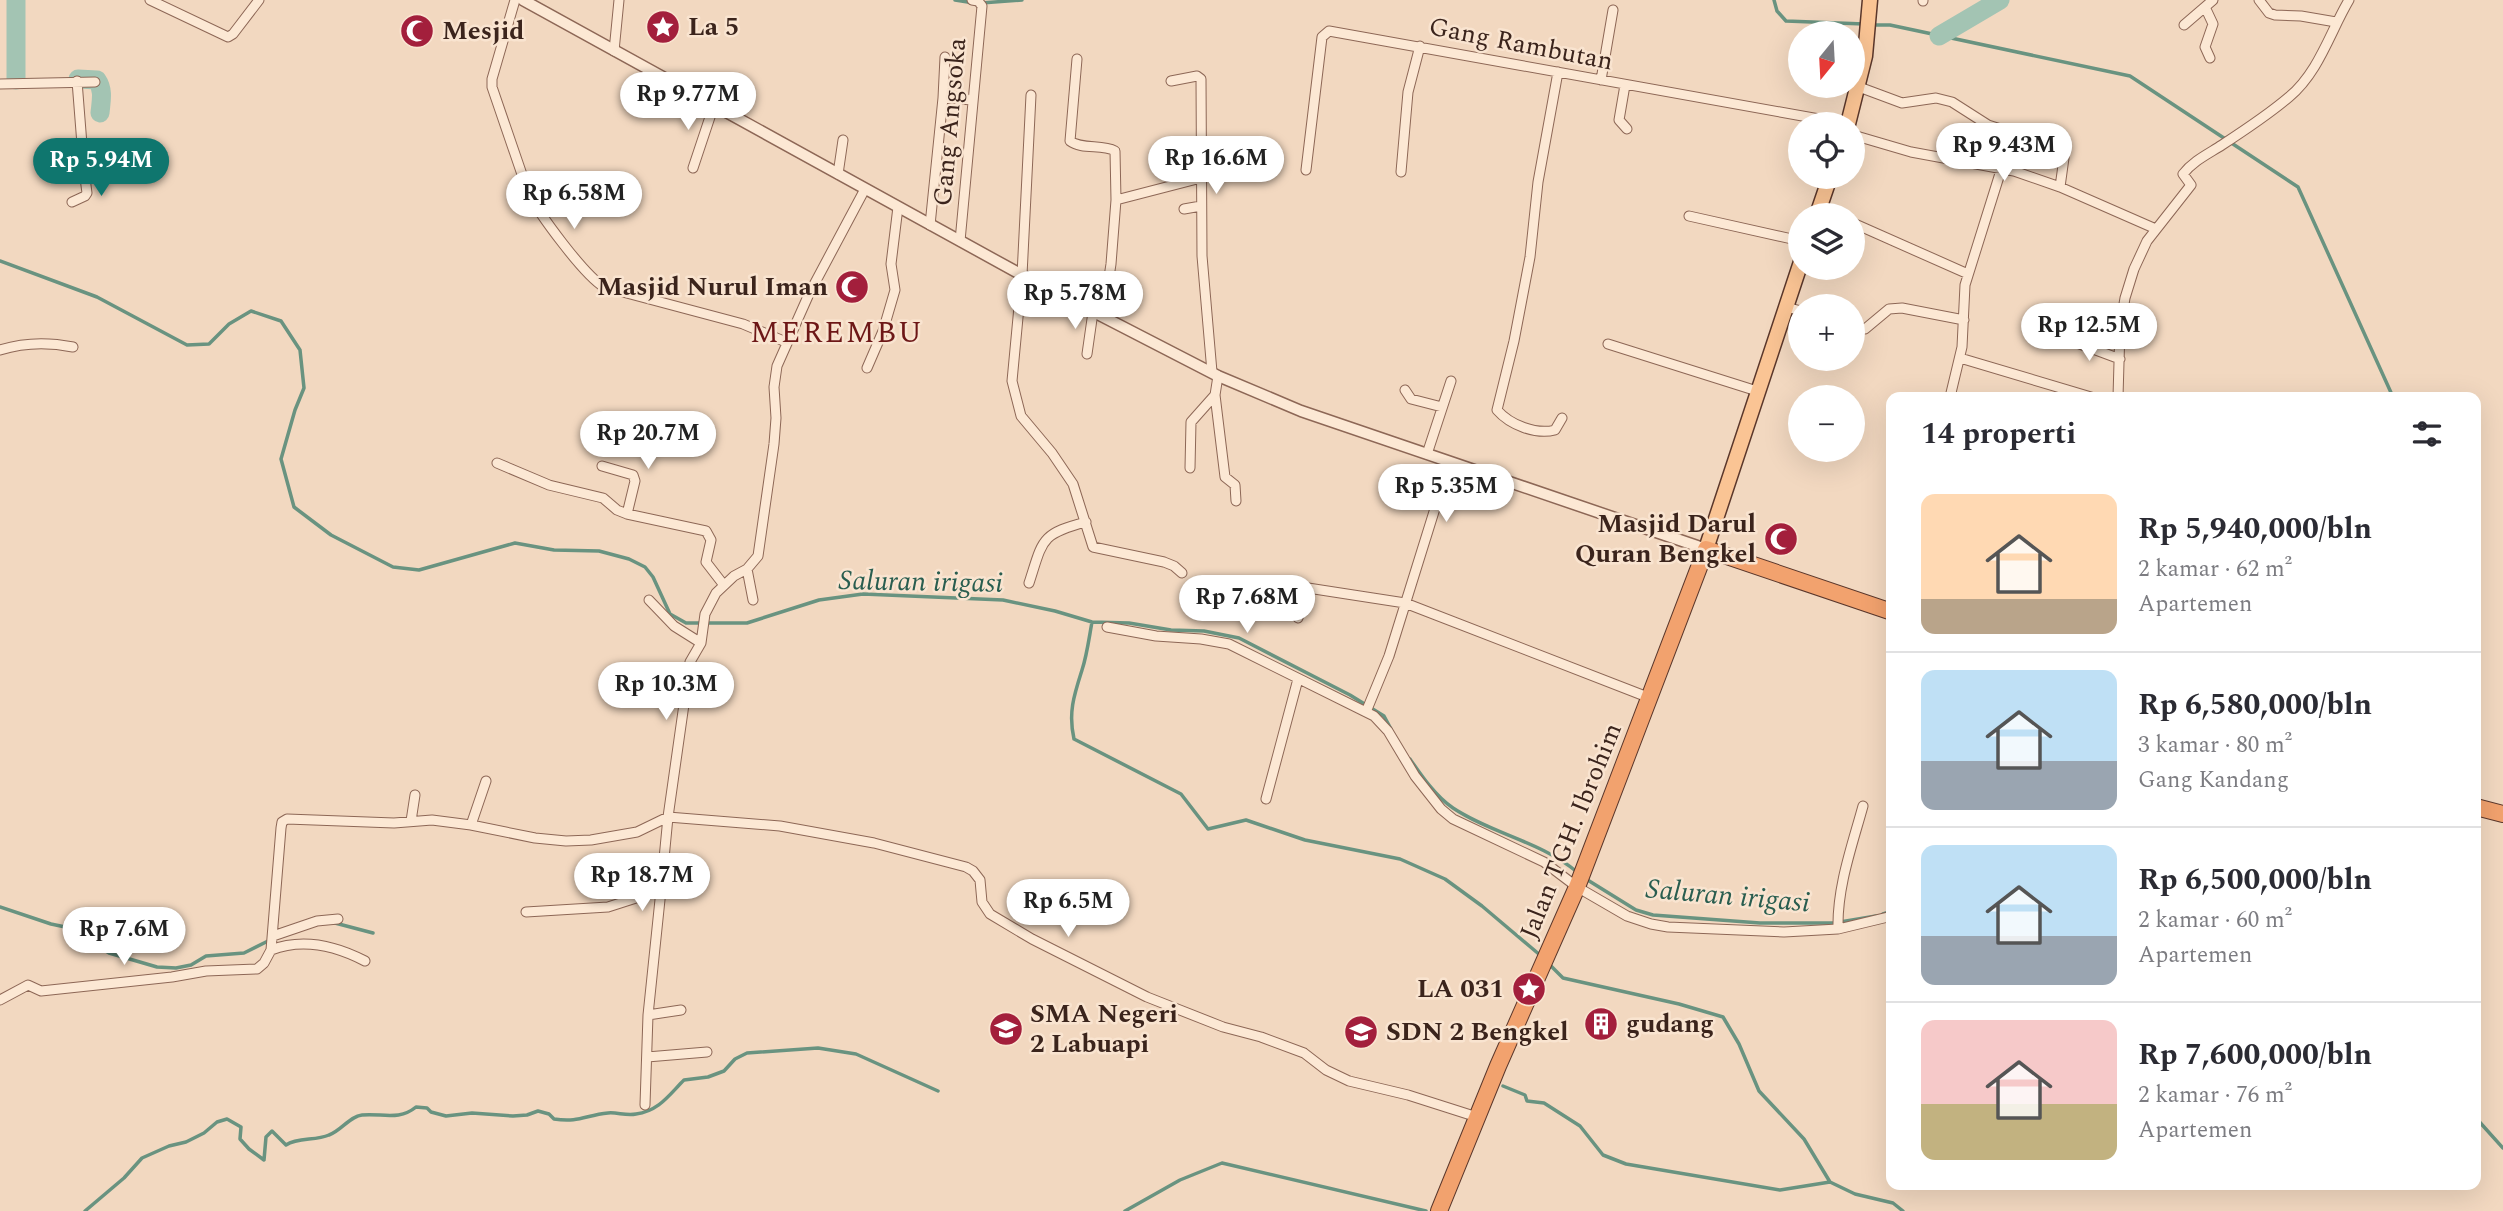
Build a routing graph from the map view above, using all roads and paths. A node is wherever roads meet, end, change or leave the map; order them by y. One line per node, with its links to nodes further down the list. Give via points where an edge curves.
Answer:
1 (150, 0): 9 (street)
2 (259, 0): 9 (street, via 228,37)
3 (515, 0): 67 (street, via 492,87 528,192 555,232 604,287 743,324)
4 (523, 0): 11 (street)
5 (619, 0): 18 (street)
6 (972, 0): 32 (street, Gang Angsoka, via 982,6)
7 (2259, 0): 14 (street, via 2275,15)
8 (2349, 0): 14 (street)
9 (165, 2)
10 (2209, 4): 15 (street); 21 (street, via 2213,24 2205,47)
11 (540, 5): 18 (street)
12 (1870, 6): 16 (main road)
13 (1613, 10): 24 (street)
14 (2336, 22): 56 (street, via 2323,54 2292,95 2183,174 2191,185)
15 (2184, 25)
16 (1866, 43)
17 (1420, 47): 22 (street, Gang Rambutan); 42 (street, Gang Rambutan, via 1324,33); 43 (street, via 1409,92)
18 (614, 51): 33 (street)
19 (945, 57): 31 (street)
20 (1077, 58): 48 (street, via 1070,141 1115,151)
21 (2210, 58)
22 (1558, 72): 24 (street, Gang Rambutan); 84 (street, via 1530,257 1497,410 1506,421 1548,432 1555,430)
23 (1171, 80): 45 (street, via 1201,79)
24 (1601, 80): 28 (street, Gang Rambutan)
25 (76, 81): 26 (street); 27 (street); 41 (street)
26 (95, 82)
27 (0, 83)
28 (1625, 85): 34 (street, Gang Rambutan); 35 (street, via 1619,120)
29 (1866, 90): 46 (street, via 1902,103 1936,98 1988,125 2051,145 2064,158)
30 (1031, 95): 60 (street)
31 (943, 98): 32 (street); 54 (street)
32 (974, 100): 58 (street, Gang Angsoka)
33 (714, 105): 40 (street); 44 (street)
34 (1788, 114)
35 (1627, 130)
36 (1865, 138): 39 (street, via 1923,155)
37 (843, 140): 44 (street)
38 (142, 146): 41 (street)
39 (2002, 167): 46 (street); 59 (street)
40 (692, 168)
41 (84, 170): 49 (street, via 87,193)
42 (1306, 170)
43 (1401, 172)
44 (838, 174): 47 (street)
45 (1201, 178): 48 (street); 50 (street)
46 (2060, 187): 56 (street)
47 (865, 189): 51 (street); 67 (street)
48 (1116, 200): 63 (street, via 1111,264)
49 (72, 202)
50 (1201, 206): 52 (street); 75 (street)
51 (898, 207): 54 (street); 74 (street, via 891,264 895,290)
52 (1184, 209)
53 (1689, 216): 57 (street)
54 (930, 225): 58 (street)
55 (1865, 228): 59 (street)
56 (2156, 229): 73 (street, via 2140,254 2125,298)
57 (1788, 238)
58 (960, 242): 60 (street)
59 (1968, 274): 64 (street)
60 (1022, 275): 63 (street); 92 (street, via 1012,370 1014,394 1021,415 1069,477)
61 (1795, 280): 62 (main road)
62 (1786, 307): 78 (main road)
63 (1098, 314): 71 (street); 75 (street)
64 (1964, 320): 65 (street, via 1902,308 1889,310); 72 (street)
65 (1865, 329)
66 (2069, 340): 73 (street)
67 (786, 342): 94 (street, via 775,376 774,444 759,551)
68 (1608, 344): 78 (street)
69 (73, 347): 70 (street, via 37,343)
70 (0, 350)
71 (1087, 354)
72 (1960, 358): 79 (street); 80 (street)
73 (2120, 359): 81 (street)
74 (867, 369)
75 (1215, 374): 82 (street); 85 (street, via 1301,411)
76 (1451, 381): 83 (street)
77 (1405, 390): 83 (street, via 1411,399)
78 (1757, 391): 93 (main road)
79 (1951, 392)
80 (2074, 392)
81 (2118, 392)
82 (1215, 395): 88 (street, via 1191,422); 90 (street, via 1225,477 1235,485)
83 (1442, 407): 85 (street)
84 (1562, 418)
85 (1427, 454): 93 (street)
86 (497, 463): 91 (street, via 550,485 603,498)
87 (602, 466): 91 (street, via 633,475)
88 (1190, 468)
89 (1398, 484): 100 (street, via 1437,499)
90 (1236, 501)
91 (627, 514): 97 (street, via 706,531 712,540 706,562)
92 (1086, 522): 95 (street, via 1095,548 1164,562); 96 (street, via 1048,536)
93 (1706, 549): 101 (highway); 106 (highway, Jalan TGH. Ibrohim)
94 (747, 569): 97 (street); 99 (street)
95 (1182, 573)
96 (1029, 583)
97 (723, 584): 104 (street, via 708,606)
98 (649, 600): 104 (street, via 674,626)
99 (753, 600)
100 (1405, 603): 102 (street, via 1308,587); 106 (street); 107 (street)
101 (1886, 608)
102 (1298, 618)
103 (1107, 627): 105 (street, via 1229,645)
104 (702, 638): 114 (street, via 690,662)
105 (1298, 679): 107 (street); 110 (street)
106 (1650, 698): 117 (highway, Jalan TGH. Ibrohim)
107 (1367, 708): 117 (street, via 1386,727 1415,776 1446,814)
108 (486, 781): 116 (street)
109 (415, 795): 115 (street)
110 (1266, 799)
111 (1863, 806): 122 (street, via 1850,848)
112 (2481, 808): 113 (highway)
113 (2503, 814)
114 (668, 817): 116 (street, via 637,832 580,840 535,838); 118 (street); 132 (street, via 780,826 874,843 966,867 980,880 982,902 990,914 1147,997 1304,1053 1349,1081)
115 (411, 821): 116 (street); 123 (street, via 283,821)
116 (471, 825)
117 (1581, 879): 122 (street, via 1627,916 1656,925 1784,932); 132 (highway, Jalan TGH. Ibrohim)
118 (661, 890): 119 (street, via 608,907); 128 (street)
119 (526, 912)
120 (1886, 917): 122 (street)
121 (338, 919): 123 (street)
122 (1838, 924)
123 (273, 936): 124 (street)
124 (271, 950): 125 (street, via 319,945); 126 (street, via 257,969 41,991 28,985)
125 (365, 961)
126 (0, 1000)
127 (681, 1010): 128 (street)
128 (648, 1015): 130 (street)
129 (707, 1052): 130 (street)
130 (647, 1057): 131 (street)
131 (645, 1105)
132 (1477, 1116): 133 (highway, Jalan TGH. Ibrohim)
133 (1440, 1208)

